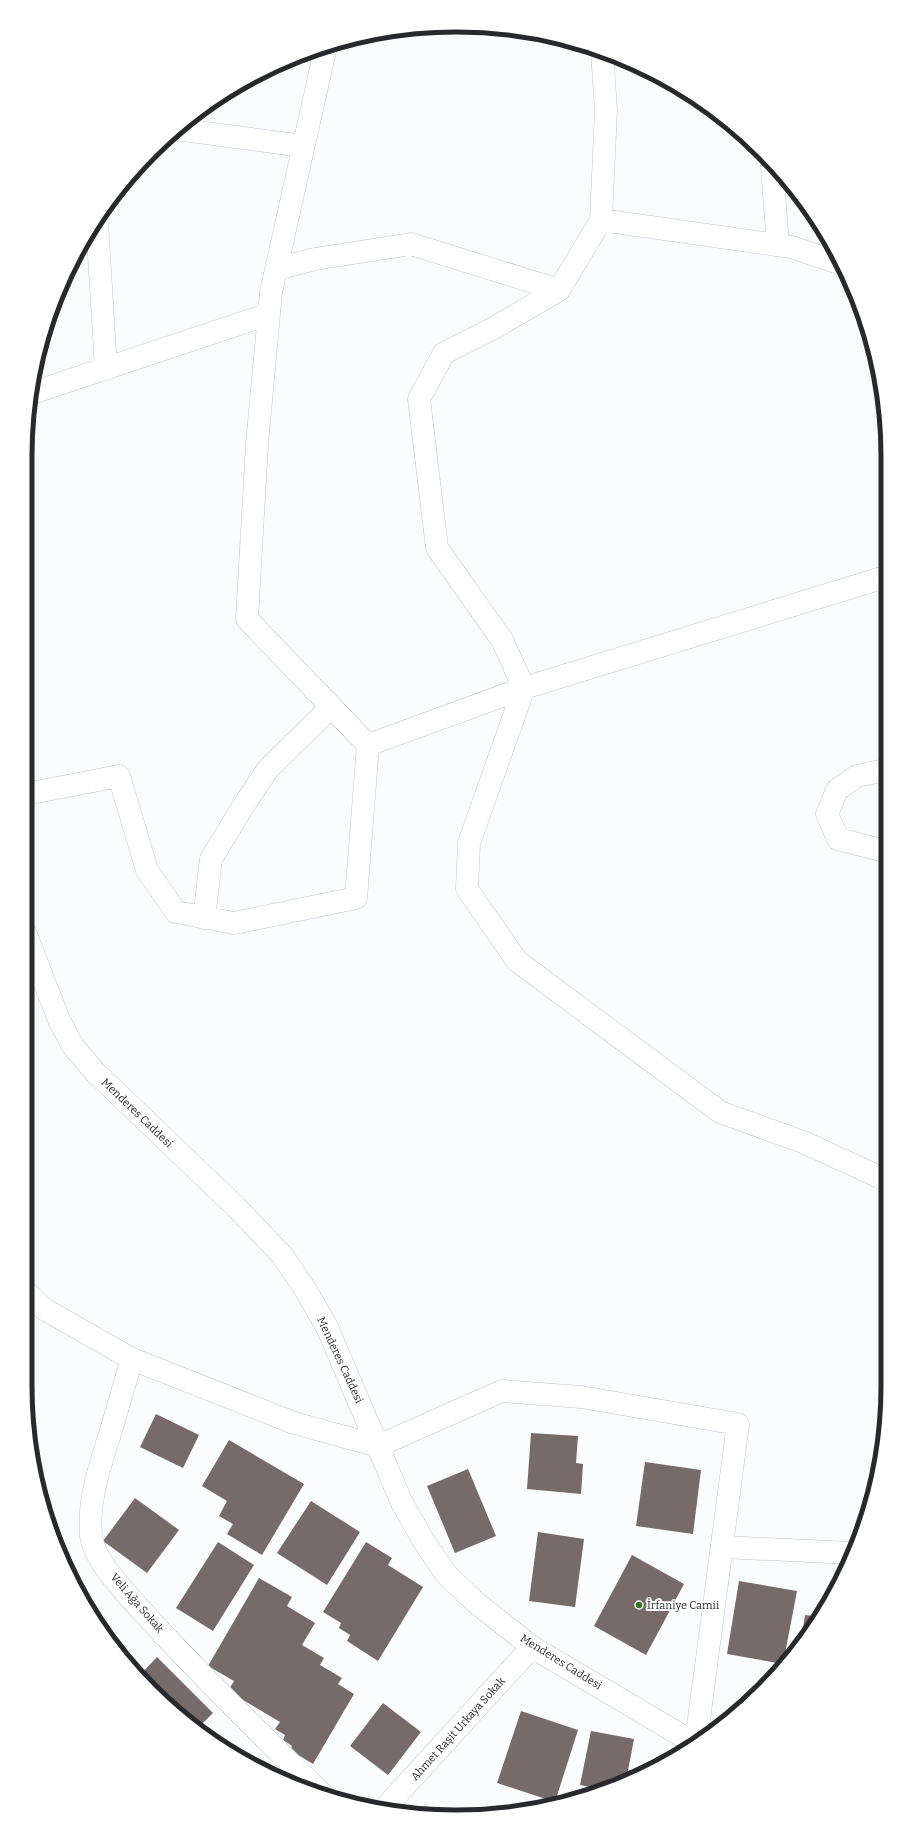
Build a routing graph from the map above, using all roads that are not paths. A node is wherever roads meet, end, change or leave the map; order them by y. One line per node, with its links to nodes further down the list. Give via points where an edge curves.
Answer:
1 (324, 54): 4 (street)
2 (602, 58): 6 (street, via 606,110)
3 (199, 123): 4 (street)
4 (303, 146): 10 (street)
5 (772, 173): 8 (street)
6 (601, 220): 8 (street); 11 (street)
7 (98, 231): 13 (street)
8 (778, 245): 9 (street)
9 (833, 261)
10 (276, 269): 11 (street, via 315,259 411,244); 12 (street)
11 (559, 290): 16 (street, via 494,328 444,353 420,399 437,548 502,640)
12 (268, 314): 13 (street); 17 (street, via 257,444 247,619)
13 (106, 369): 14 (street)
14 (37, 391)
15 (881, 579): 16 (street)
16 (524, 688): 18 (street); 24 (street, via 469,843 467,889 517,961 720,1112 803,1142)
17 (331, 707): 18 (street); 22 (street, via 268,770 210,859)
18 (368, 745): 22 (street, via 356,898 234,923)
19 (881, 771): 21 (street, via 857,776 837,790 827,814 838,839)
20 (32, 793): 22 (street, via 119,776 147,870 176,912)
21 (881, 850)
22 (204, 918)
23 (32, 950): 27 (street, Menderes Caddesi, via 59,1020 73,1046 94,1072 236,1207 277,1250 305,1289 327,1327)
24 (881, 1178)
25 (32, 1298): 26 (street, via 44,1309)
26 (132, 1359): 27 (street, via 294,1423); 33 (street, Veli Ağa Sokak, via 91,1504 91,1537 99,1557 122,1589 170,1642)
27 (378, 1446): 28 (street, via 502,1390 581,1397 738,1424); 30 (street, Menderes Caddesi, via 402,1502 446,1574 474,1601)
28 (722, 1547): 29 (street); 31 (street)
29 (847, 1553)
30 (532, 1647): 32 (street, Menderes Caddesi); 34 (street, Ahmet Raşit Urkaya Sokak)
31 (696, 1735)
32 (689, 1740)
33 (312, 1784)
34 (388, 1804)

